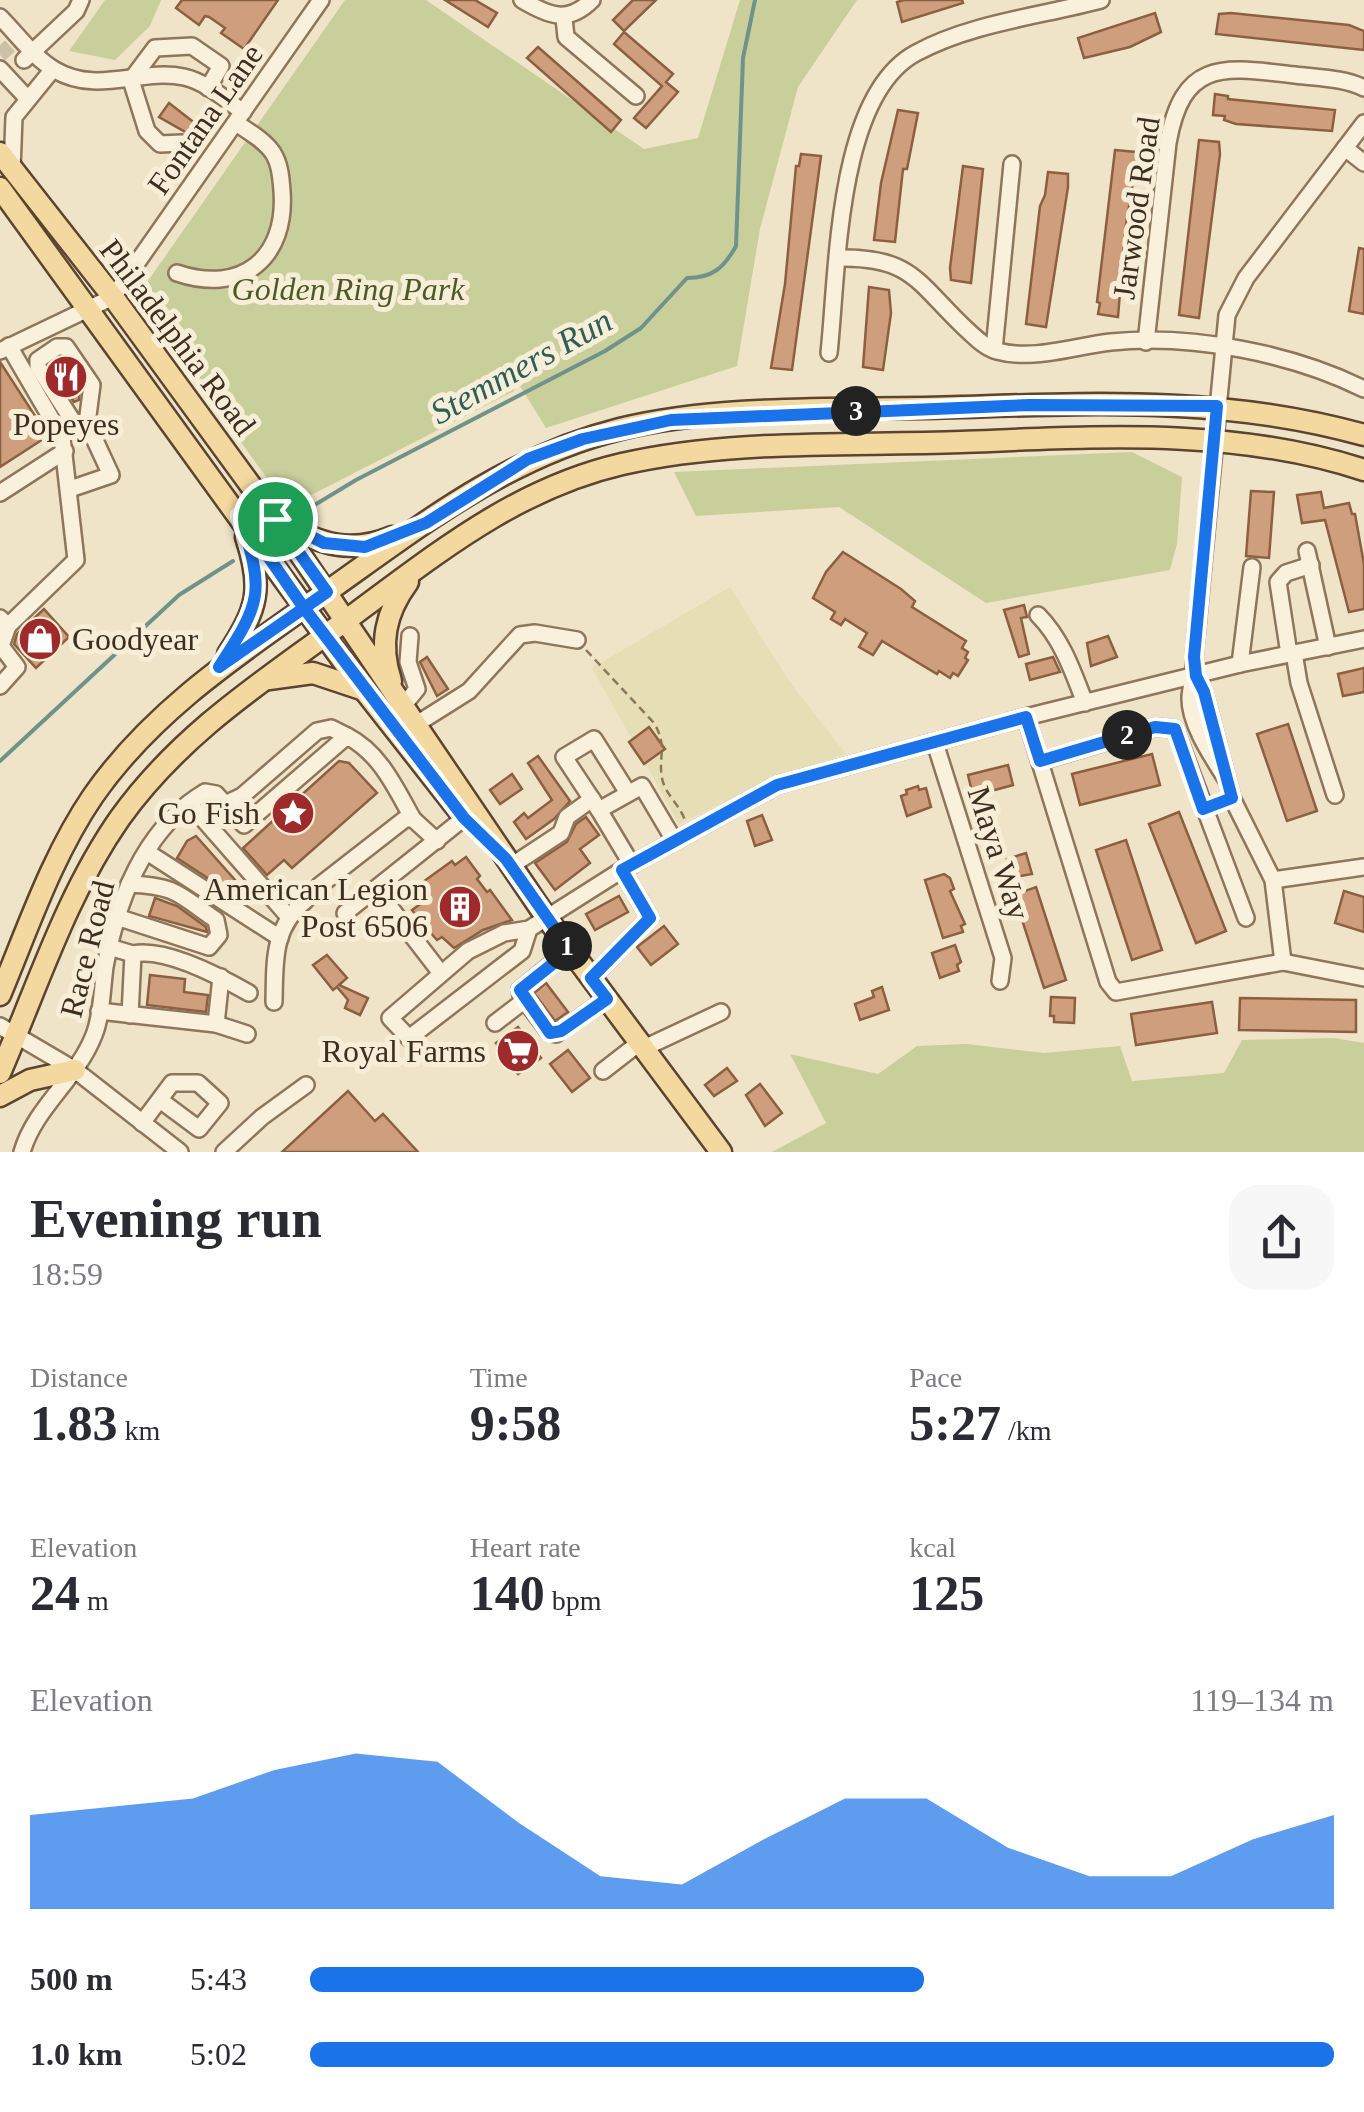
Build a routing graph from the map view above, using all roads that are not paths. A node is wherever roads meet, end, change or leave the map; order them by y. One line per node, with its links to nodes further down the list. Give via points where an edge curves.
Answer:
1 (81, 0): 8 (street)
2 (322, 0): 16 (street, Fontana Lane)
3 (522, 0): 6 (street)
4 (592, 0): 6 (street)
5 (1101, 0): 24 (street, via 958,35 895,69 876,93 856,140)
6 (564, 18): 13 (street, via 566,36)
7 (7, 31): 8 (street)
8 (15, 66): 9 (street); 14 (street)
9 (53, 69): 10 (street, via 92,81); 14 (street)
10 (131, 80): 11 (street, via 180,76); 11 (street, via 156,48 192,46 221,66); 18 (street, via 147,131 160,144)
11 (208, 88): 16 (street)
12 (1364, 88): 28 (street, Jarwood Road, via 1228,69 1206,74 1186,90 1168,143)
13 (636, 96)
14 (26, 98): 15 (street)
15 (7, 117): 20 (street)
16 (240, 118): 25 (street, via 279,167 284,213 276,241 238,276 212,281); 26 (street, Fontana Lane)
17 (1364, 123): 19 (street)
18 (182, 143)
19 (1345, 148): 21 (street); 29 (street, via 1246,278)
20 (6, 161): 26 (main road, Philadelphia Road)
21 (1364, 163)
22 (1012, 164): 31 (street)
23 (0, 188): 27 (main road, Philadelphia Road)
24 (840, 258): 31 (street, via 905,269); 32 (street)
25 (177, 273)
26 (113, 297): 27 (street, Fontana Lane); 44 (main road, Philadelphia Road)
27 (90, 308): 30 (street, Fontana Lane); 43 (main road, Philadelphia Road)
28 (1146, 342): 29 (street); 31 (street, via 1022,354)
29 (1222, 347): 33 (street, via 1292,359); 34 (street)
30 (5, 349): 36 (street)
31 (994, 350)
32 (828, 353)
33 (1364, 388)
34 (1217, 406): 37 (main road); 38 (street); 45 (main road, via 1046,405 671,420 528,459)
35 (81, 424): 35 (street, via 92,385 66,348 58,347 38,367); 36 (street); 41 (street, via 111,475)
36 (59, 430): 39 (street)
37 (1364, 435)
38 (1214, 440): 40 (main road); 46 (main road, via 1016,439 666,456 540,491); 62 (street)
39 (66, 451): 41 (street); 42 (street)
40 (1364, 470)
41 (70, 489): 52 (street, via 76,560)
42 (0, 493)
43 (240, 516): 49 (main road, Philadelphia Road); 61 (main road, via 257,573 255,605)
44 (275, 519): 45 (main road, via 311,539 352,548); 48 (main road, Philadelphia Road)
45 (426, 523): 48 (main road)
46 (425, 560): 51 (main road); 66 (main road, via 394,601 385,630 385,660)
47 (1252, 567): 60 (street)
48 (327, 592): 49 (main road); 51 (main road, Philadelphia Road)
49 (304, 608): 53 (main road, Philadelphia Road); 61 (main road)
50 (1038, 616): 67 (street, via 1066,655)
51 (346, 620): 53 (main road); 66 (main road, Philadelphia Road)
52 (4, 622): 57 (street)
53 (324, 635): 63 (main road); 65 (main road, Philadelphia Road)
54 (410, 636): 66 (street, via 408,662 418,689)
55 (1364, 639): 58 (street)
56 (577, 640): 69 (street, via 520,635 469,691)
57 (0, 646): 64 (street, via 17,667)
58 (1328, 647): 59 (street); 59 (street, via 1309,558 1278,582)
59 (1291, 653): 60 (street); 74 (street)
60 (1240, 664): 62 (street)
61 (219, 667): 103 (main road, via 136,744 94,794)
62 (1196, 676): 67 (street); 75 (street)
63 (262, 681): 65 (main road, via 313,673); 119 (main road, via 200,728 121,816)
64 (0, 686)
65 (364, 690): 80 (main road, Philadelphia Road)
66 (400, 702): 69 (main road, Philadelphia Road)
67 (1085, 703): 68 (street)
68 (1026, 717): 71 (street); 72 (street)
69 (415, 726): 85 (main road, Philadelphia Road)
70 (347, 736): 77 (street, via 332,728 317,731); 77 (street, via 244,825); 81 (street, via 366,746)
71 (935, 743): 82 (street, via 777,785); 108 (street, Maya Way, via 1003,958)
72 (1040, 761): 79 (street, via 1155,727 1175,729); 102 (street, via 1116,992)
73 (628, 793): 78 (street); 78 (street, via 594,739 564,757); 82 (street, via 642,786)
74 (1334, 796)
75 (1232, 798): 79 (street); 88 (street)
76 (192, 801): 77 (street, via 205,792); 84 (street, Race Road); 94 (street)
77 (225, 804)
78 (595, 804): 85 (street, via 568,817 561,834); 87 (street)
79 (1203, 809): 96 (street)
80 (464, 818): 83 (street); 85 (main road, Philadelphia Road)
81 (413, 819): 83 (street); 90 (street, via 396,822)
82 (681, 836): 87 (street)
83 (437, 841): 91 (street)
84 (147, 852): 89 (street, Race Road); 98 (street)
85 (509, 862): 97 (main road, Philadelphia Road)
86 (1364, 866): 88 (street)
87 (627, 868): 97 (street); 106 (street, via 650,918)
88 (1273, 880): 102 (street)
89 (129, 884): 95 (street, Race Road); 95 (street, via 178,892 216,920 220,934 209,946)
90 (319, 886)
91 (376, 889): 93 (street); 104 (street)
92 (306, 900): 94 (street)
93 (345, 914)
94 (288, 916): 98 (street)
95 (117, 917): 99 (street, Race Road)
96 (1246, 918)
97 (537, 923): 100 (main road, Philadelphia Road); 104 (street, via 468,951); 104 (street, via 522,950 408,1038 390,1018)
98 (280, 938): 113 (street)
99 (109, 947): 101 (street); 114 (street, Race Road)
100 (570, 950): 106 (main road, Philadelphia Road); 112 (street, via 520,990)
101 (134, 954): 105 (street, via 150,952); 116 (street)
102 (1283, 962): 107 (street)
103 (7, 969): 110 (main road)
104 (440, 972)
105 (221, 977): 109 (street); 118 (street)
106 (591, 978): 111 (main road, Philadelphia Road)
107 (1364, 978)
108 (1000, 981)
109 (249, 993)
110 (0, 994)
111 (607, 999): 112 (street, via 556,1034); 121 (main road, Philadelphia Road)
112 (525, 1000): 117 (street)
113 (274, 1002)
114 (98, 1012): 116 (street); 122 (street, Race Road)
115 (721, 1012): 121 (street)
116 (130, 1015): 118 (street)
117 (495, 1023)
118 (216, 1024): 120 (street)
119 (9, 1030): 122 (street); 124 (main road)
120 (247, 1034)
121 (642, 1045): 123 (street); 132 (main road, Philadelphia Road)
122 (76, 1070): 126 (main road, via 30,1080); 128 (street); 130 (street, Race Road, via 28,1129)
123 (603, 1071)
124 (0, 1073)
125 (306, 1084): 131 (street)
126 (0, 1096)
127 (160, 1100): 128 (street)
128 (142, 1123): 129 (street)
129 (170, 1149)
130 (22, 1152)
131 (224, 1152)
132 (721, 1152)

